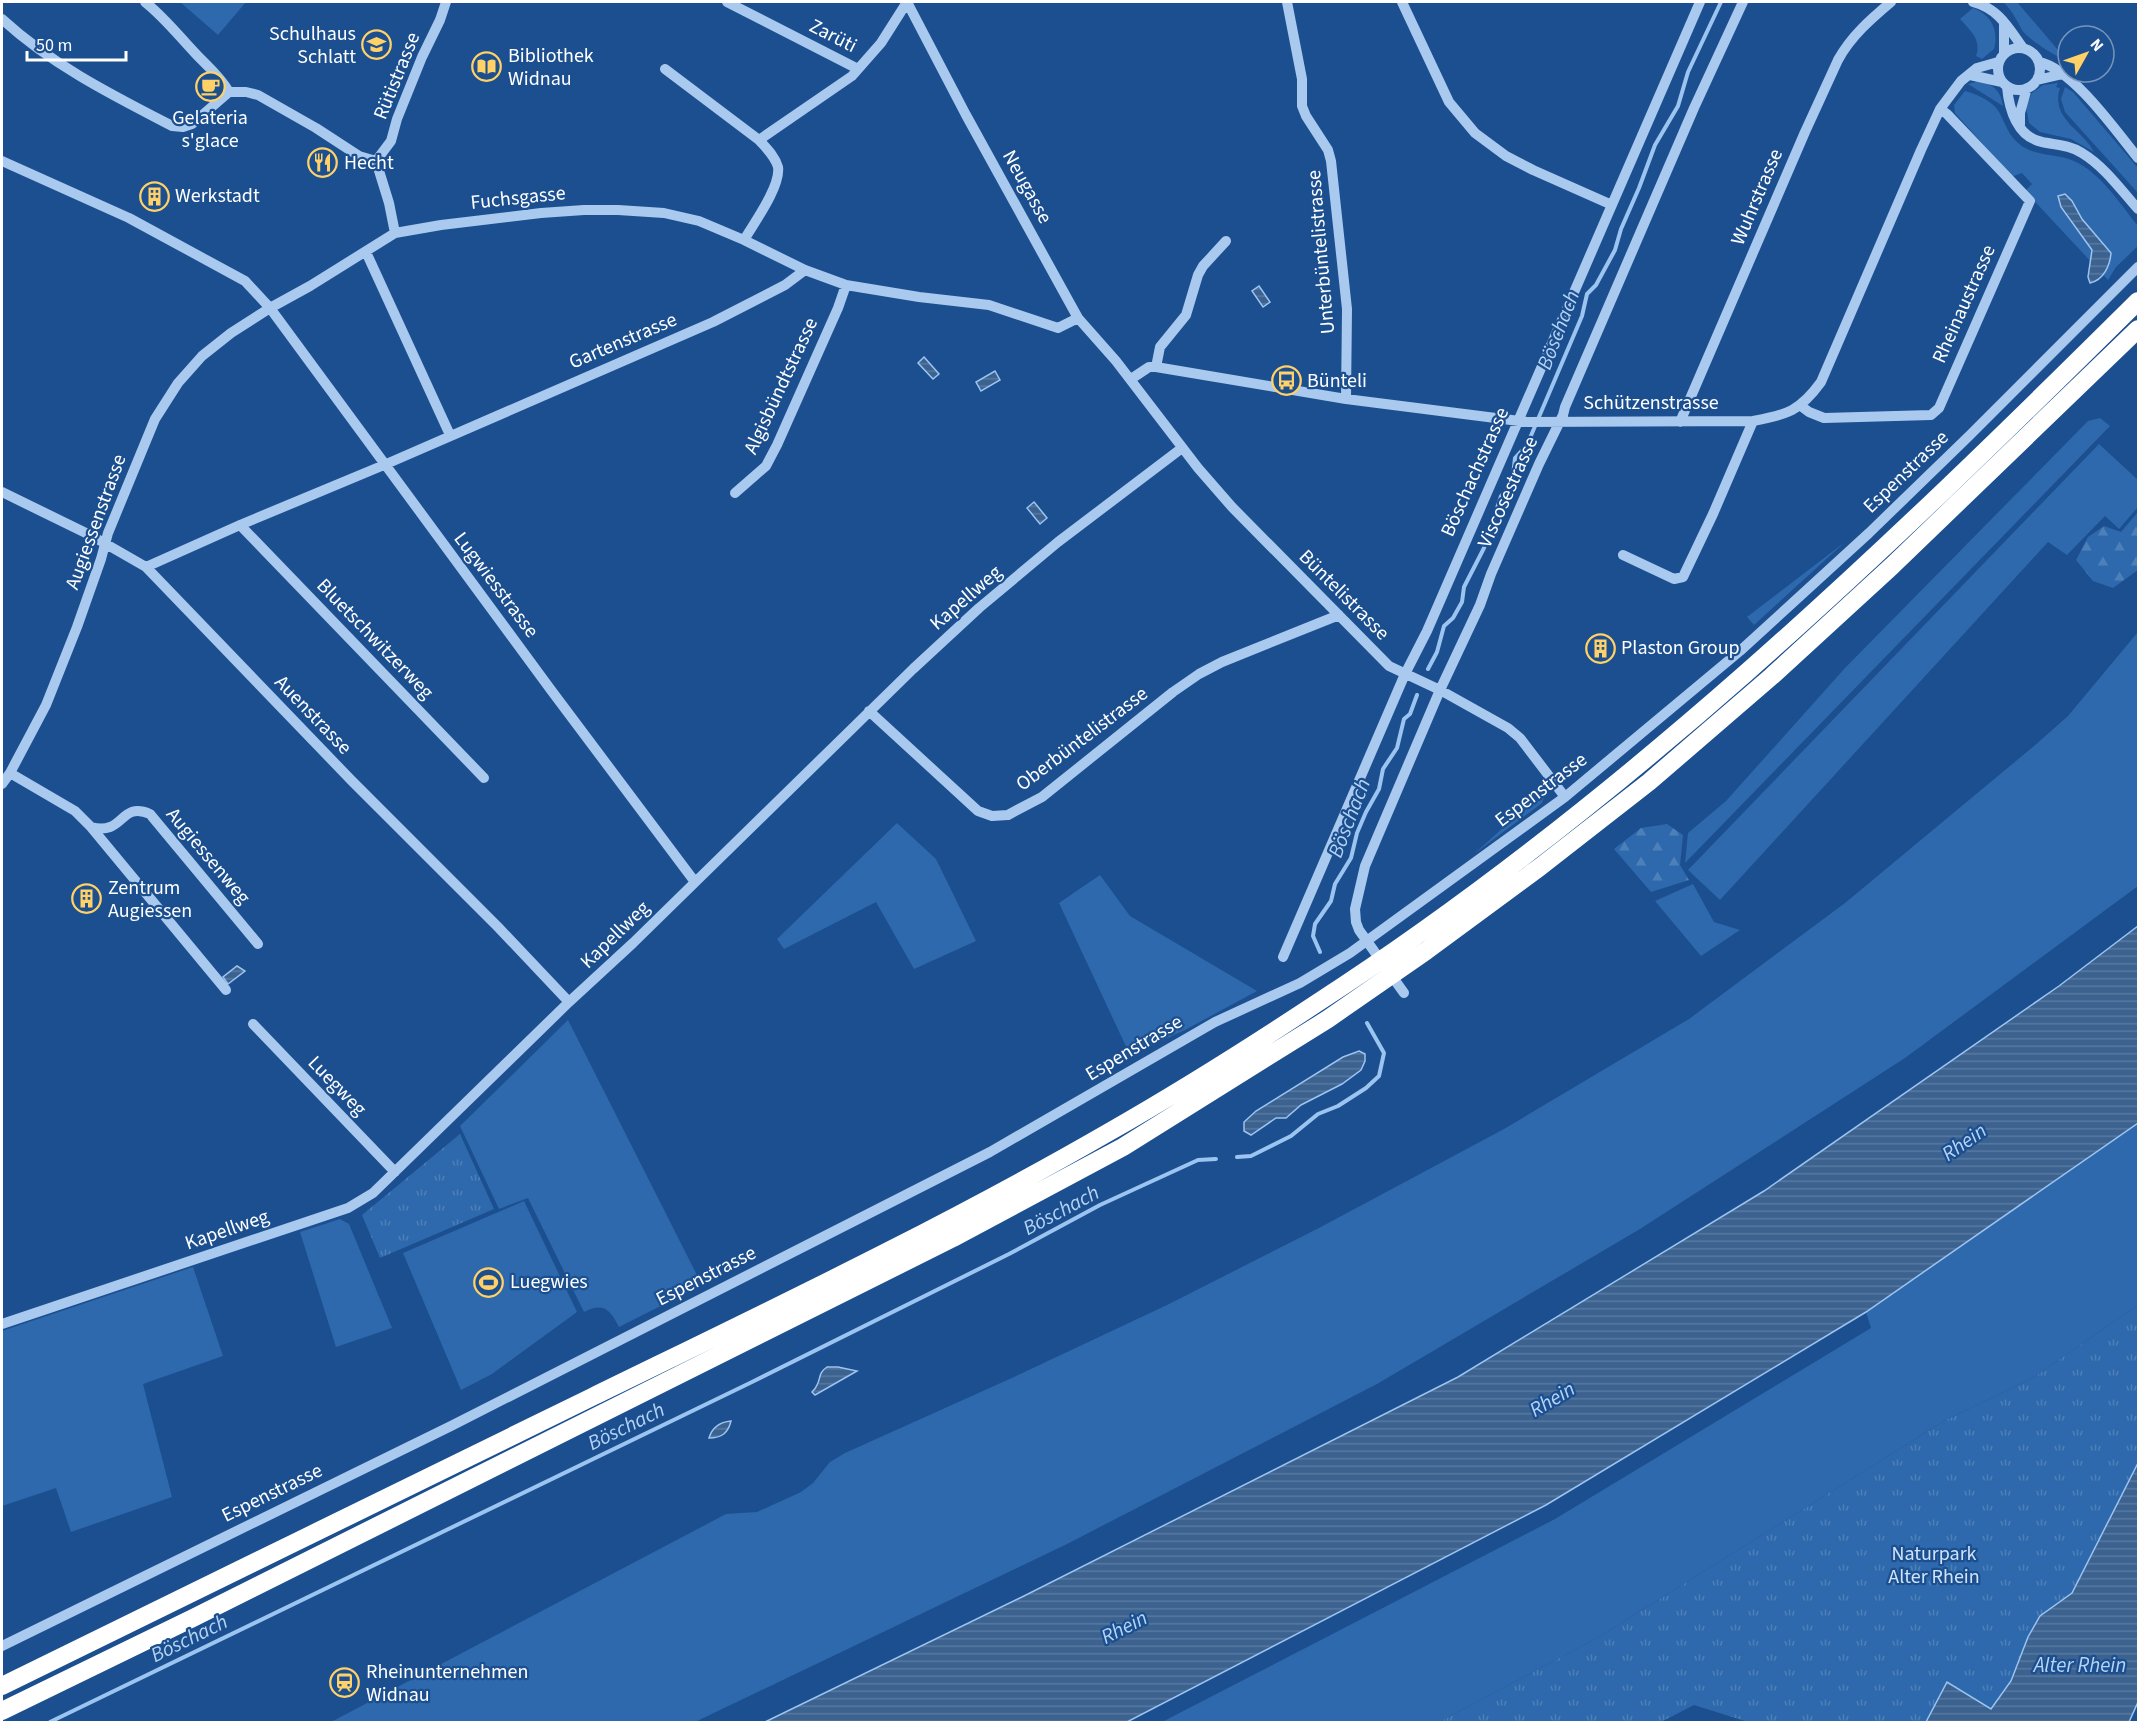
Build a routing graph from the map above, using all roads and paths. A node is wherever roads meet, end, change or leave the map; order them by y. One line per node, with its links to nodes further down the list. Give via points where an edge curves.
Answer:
1 (145, 2): 25 (street, via 165,18)
2 (446, 2): 31 (street, Rütistrasse, via 391,141)
3 (727, 2): 17 (street, Zarüti)
4 (907, 2): 17 (street, via 881,43); 43 (street, Neugasse)
5 (1287, 2): 47 (street, Unterbüntelistrasse, via 1302,79 1302,106 1331,161 1347,309)
6 (1402, 2): 32 (street, via 1449,102 1475,133 1506,156)
7 (1700, 2): 32 (street, Böschachstrasse)
8 (1743, 2): 51 (street, Viscosestrasse)
9 (1891, 2): 52 (street, Wuhrstrasse, via 1860,31 1838,60)
10 (1973, 2): 12 (street, via 1990,7)
11 (2, 19): 25 (street, via 67,69 172,126 192,124)
12 (2004, 22): 13 (street); 14 (street)
13 (2023, 48): 14 (street); 15 (street)
14 (2001, 58): 19 (street, Schützenstrasse); 23 (street, via 1997,69)
15 (2039, 62): 18 (street); 21 (street)
16 (665, 69): 28 (street)
17 (858, 69): 28 (street)
18 (2056, 70)
19 (1970, 75): 23 (street); 26 (street, Schützenstrasse)
20 (2056, 76): 21 (street)
21 (2037, 80): 24 (street)
22 (2075, 84): 29 (street)
23 (2004, 85): 24 (street, via 2017,90); 27 (street, via 2010,109)
24 (2027, 88): 27 (street)
25 (229, 92): 31 (street, via 258,95 359,156)
26 (1940, 109): 48 (street, Schützenstrasse, via 1821,382); 48 (street, Rheinaustrasse, via 2030,201 1939,408 1931,415 1824,418)
27 (2020, 126): 33 (street, via 2034,140 2082,152)
28 (759, 140): 35 (street, via 773,155 778,168 776,183)
29 (2139, 158)
30 (2, 161): 42 (street, via 129,218 245,281)
31 (376, 161): 34 (street)
32 (1612, 205): 49 (street, Böschachstrasse)
33 (2139, 209)
34 (395, 233): 35 (street, Fuchsgasse, via 541,213 618,210 664,213 699,221); 37 (street, Fuchsgasse)
35 (744, 240): 39 (street, Fuchsgasse)
36 (1226, 242): 45 (street, via 1203,266 1186,315 1160,347)
37 (366, 252): 42 (street, Fuchsgasse); 53 (street)
38 (2139, 267): 69 (street, Espenstrasse, via 1869,532 1740,651)
39 (806, 270): 40 (street, Fuchsgasse); 53 (street, Gartenstrasse, via 713,322)
40 (846, 285): 43 (street, Fuchsgasse, via 990,305 1058,328); 57 (street, Algisbündtstrasse, via 766,466)
41 (2139, 300): 80 (highway, via 1875,558 1758,664 1636,769 1414,937 1321,1001 1108,1133 969,1208)
42 (270, 308): 55 (street, Lugwiesstrasse); 59 (street, Augiessenstrasse, via 215,345 178,383 155,419)
43 (1078, 318): 46 (street, Neugasse)
44 (2139, 329): 84 (highway, via 1884,574 1658,774 1531,874 1329,1019 1123,1147 953,1238)
45 (1156, 366): 46 (street); 47 (street, Schützenstrasse)
46 (1131, 379): 54 (street, Büntelistrasse)
47 (1346, 399): 49 (street, Schützenstrasse)
48 (1801, 406): 50 (street, Schützenstrasse, via 1778,417)
49 (1522, 421): 51 (street, Schützenstrasse); 63 (street, Böschachstrasse)
50 (1753, 421): 52 (street, Schützenstrasse); 60 (street, via 1683,578 1674,579)
51 (1556, 422): 52 (street, Schützenstrasse); 64 (street, Viscosestrasse)
52 (1680, 422)
53 (450, 435): 55 (street, Gartenstrasse)
54 (1182, 448): 62 (street, Büntelistrasse, via 1232,507); 65 (street, Kapellweg, via 988,600)
55 (384, 465): 58 (street, Gartenstrasse); 71 (street, Lugwiesstrasse)
56 (2, 492): 59 (street, Auenstrasse)
57 (735, 493)
58 (240, 525): 61 (street, Gartenstrasse); 67 (street, Bluetschwitzerweg)
59 (104, 543): 61 (street, Auenstrasse); 66 (street, Augiessenstrasse, via 46,705)
60 (1623, 555)
61 (146, 567): 76 (street, Auenstrasse)
62 (1339, 615): 63 (street, Büntelistrasse, via 1389,666); 65 (street, Oberbüntelistrasse, via 1199,674 1042,797 1008,815 992,816 978,811)
63 (1405, 674): 64 (street, Büntelistrasse); 73 (street, Böschachstrasse)
64 (1440, 690): 69 (street, Büntelistrasse, via 1520,738); 75 (street, Viscosestrasse, via 1365,866 1355,909 1359,930)
65 (869, 711): 71 (street, Kapellweg)
66 (10, 773): 68 (street, Augiessenstrasse); 70 (street, via 75,811)
67 (484, 778)
68 (2, 784)
69 (1565, 797): 81 (street, Espenstrasse, via 1350,953 1300,983 1215,1022 990,1152 451,1426)
70 (91, 827): 72 (street, Augiessenweg, via 111,828 132,811 150,814); 74 (street)
71 (696, 882): 76 (street, Kapellweg)
72 (258, 944)
73 (1283, 957)
74 (226, 990)
75 (1404, 993)
76 (569, 1002): 78 (street, Kapellweg)
77 (253, 1024): 78 (street, Luegweg)
78 (395, 1172): 79 (street, Kapellweg, via 373,1193 348,1208)
79 (2, 1324)
80 (589, 1398): 82 (highway, via 525,1418); 83 (highway)
81 (2, 1646)
82 (2, 1674)
83 (2, 1686)
84 (2, 1712)

